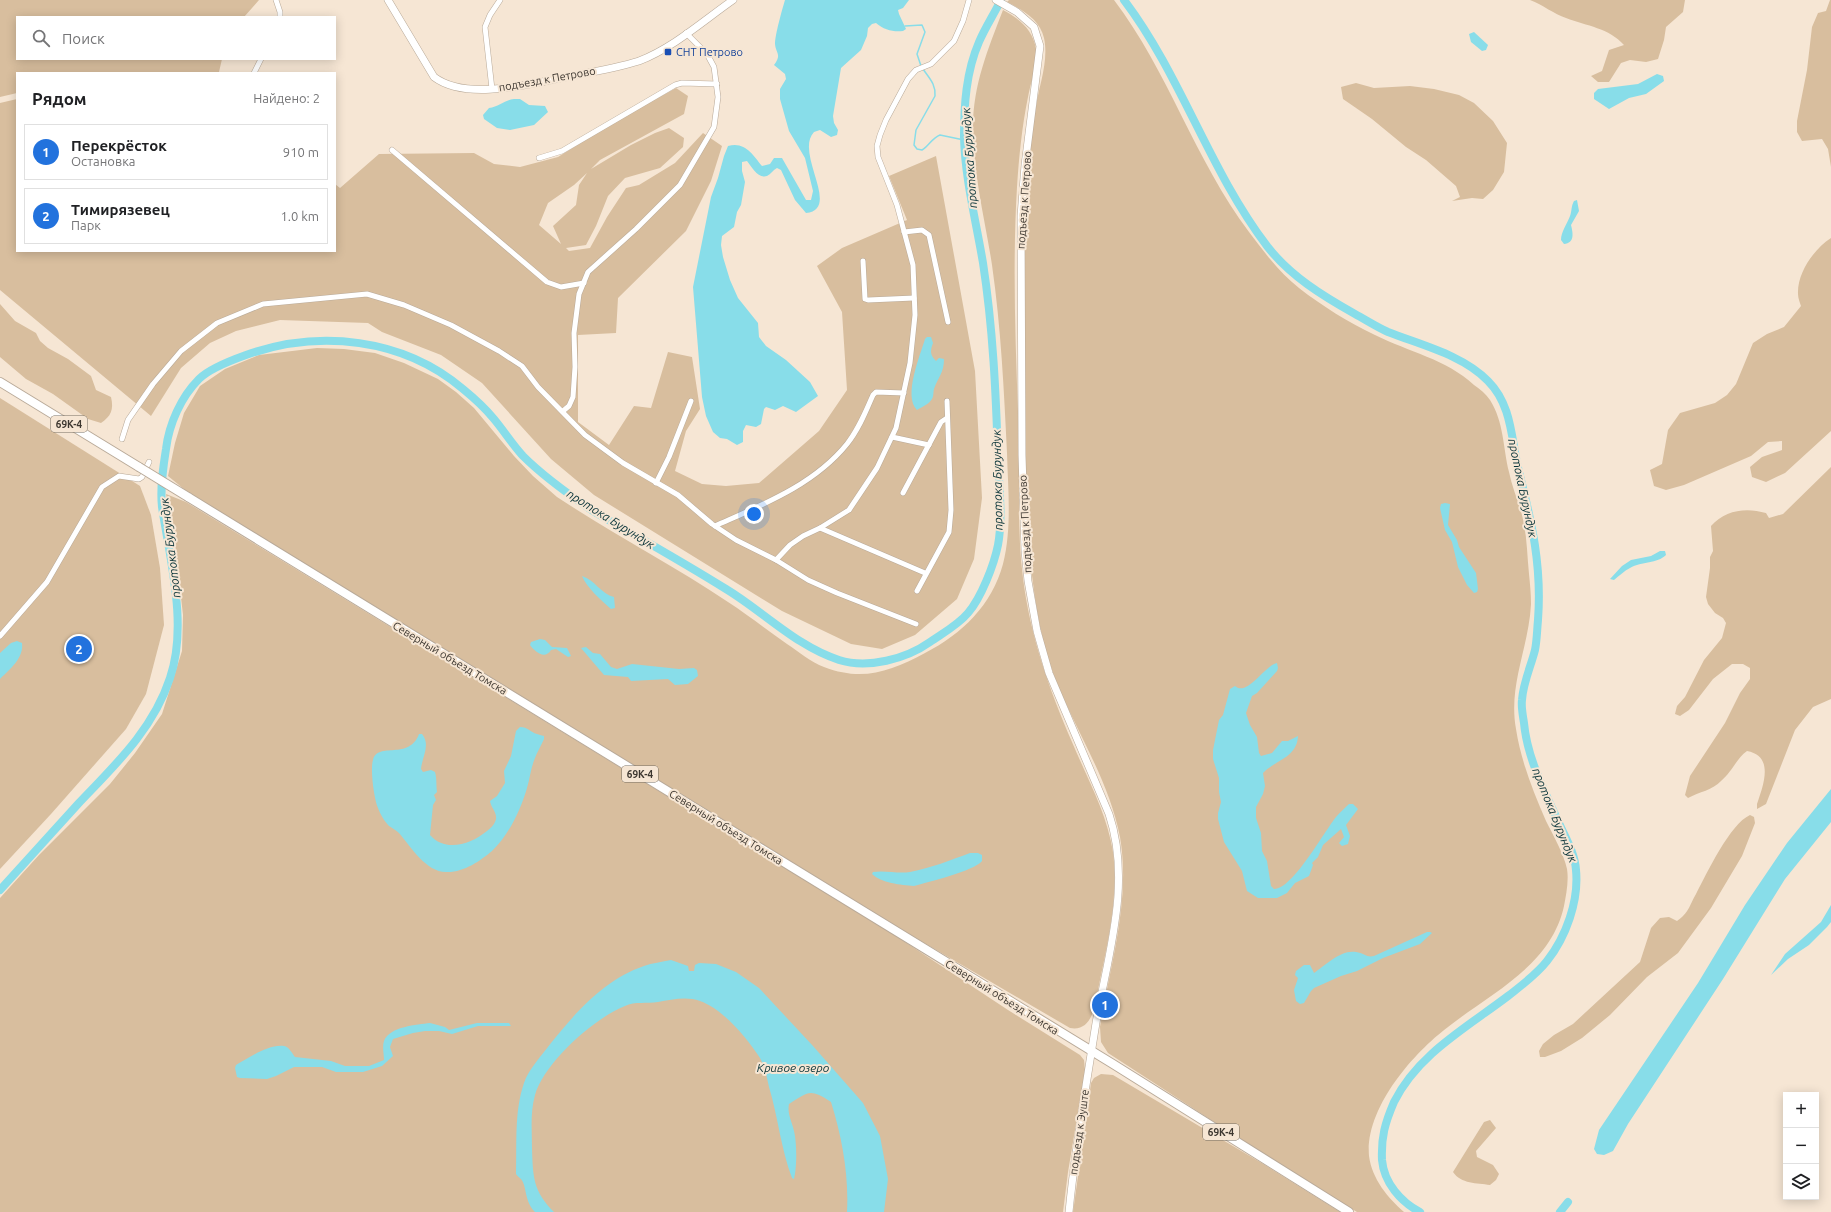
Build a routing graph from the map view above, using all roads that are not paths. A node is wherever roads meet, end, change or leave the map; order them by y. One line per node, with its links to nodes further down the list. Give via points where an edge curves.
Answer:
1 (276, 0): 7 (street)
2 (388, 0): 12 (street, подъезд к Петрово, via 434,77 452,86)
3 (500, 0): 12 (street, via 485,27)
4 (733, 0): 8 (street, подъезд к Петрово)
5 (969, 0): 15 (street, via 954,41 931,64 916,70 908,79 880,135 878,157 897,205)
6 (996, 0): 39 (street, подъезд к Петрово, via 1017,12 1034,27 1040,46 1021,216 1022,455 1028,581 1037,631 1049,673 1109,814 1118,855 1116,911)
7 (280, 16)
8 (686, 33): 11 (street, via 707,54 714,67); 12 (street, подъезд к Петрово, via 664,48 639,60 530,84)
9 (260, 60): 10 (street)
10 (254, 72)
11 (718, 84): 14 (street, via 675,85 562,151); 17 (street, via 714,127 680,185 588,272)
12 (492, 89)
13 (392, 150): 17 (street, via 547,282 561,287)
14 (539, 158)
15 (904, 232): 18 (street, via 913,265); 19 (street, via 922,230 929,235)
16 (863, 261): 18 (street, via 864,298)
17 (584, 284): 24 (street, via 579,294 574,334 573,397)
18 (914, 298): 21 (street, via 911,355)
19 (948, 322)
20 (0, 382): 39 (main road, Северный объезд Томска / 69К-4, bridge)
21 (904, 394): 26 (street); 32 (street, via 876,392 848,444 823,468 801,485)
22 (691, 401): 30 (street)
23 (947, 401): 25 (street)
24 (563, 411): 27 (street, via 538,387 522,366 500,351 451,325 404,305 363,294 263,304 217,323 181,351 153,384 128,420); 30 (street, via 585,435)
25 (947, 418): 28 (street, via 941,422); 35 (street, via 951,510 948,532 942,547)
26 (892, 437): 28 (street); 33 (street, via 877,468 849,510)
27 (122, 439)
28 (929, 445): 31 (street)
29 (149, 462): 38 (street, via 139,479 119,476 102,487 47,582)
30 (656, 483): 32 (street, via 678,495)
31 (903, 493)
32 (715, 526): 34 (street, via 736,540)
33 (820, 528): 34 (street, via 790,545); 35 (street)
34 (776, 560): 37 (street, via 808,580)
35 (925, 573): 36 (street)
36 (917, 591)
37 (916, 624)
38 (0, 636)
39 (1092, 1052): 40 (street, подъезд к Эуште); 41 (main road, Северный объезд Томска / 69К-4)
40 (1068, 1212)
41 (1349, 1212)

